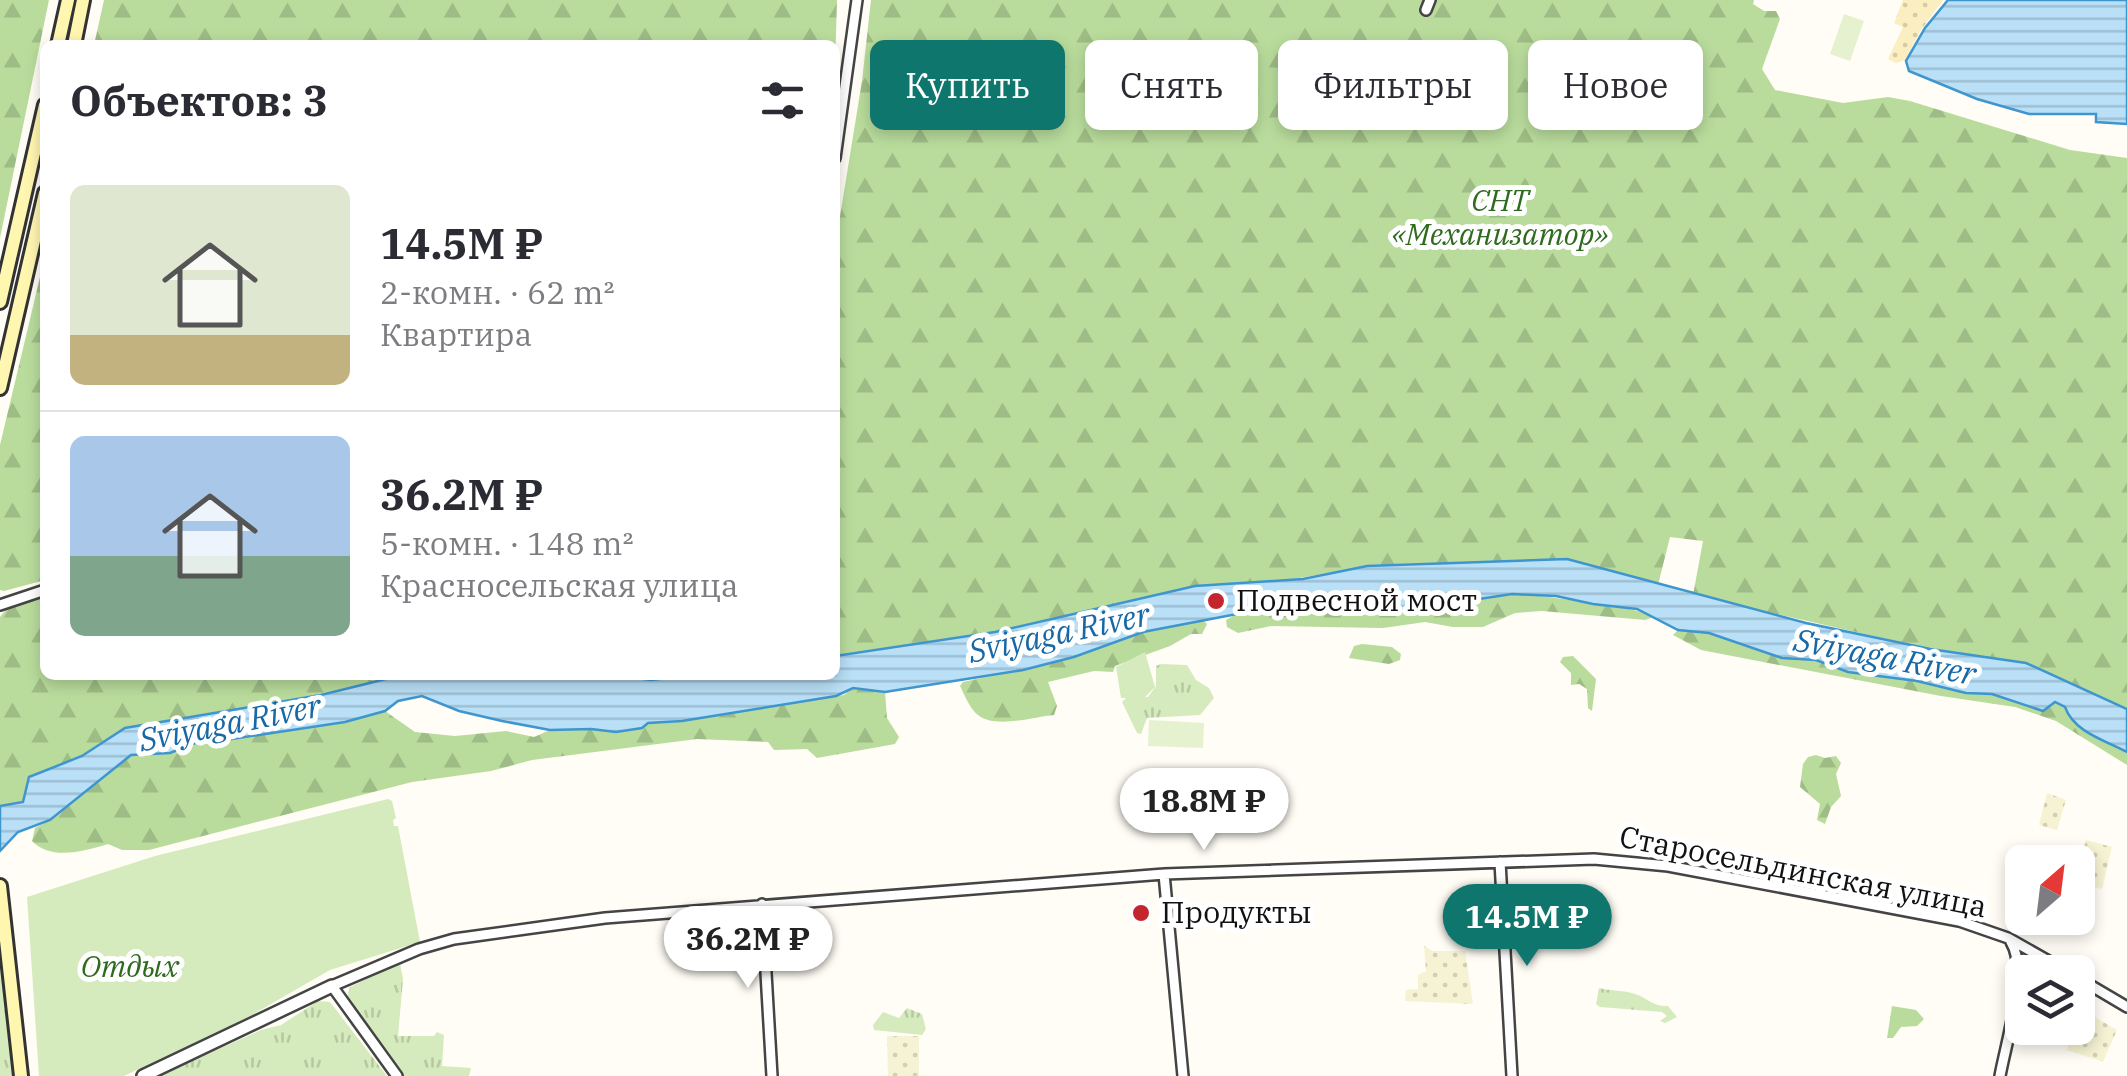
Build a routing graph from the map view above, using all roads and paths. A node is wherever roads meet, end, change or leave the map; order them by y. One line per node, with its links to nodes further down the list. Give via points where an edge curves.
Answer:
1 (68, 0): 4 (main road)
2 (83, 0): 5 (main road)
3 (857, 0): 6 (street)
4 (59, 40)
5 (75, 40)
6 (840, 122)
7 (40, 128): 9 (main road)
8 (40, 215): 9 (main road); 10 (main road)
9 (2, 299)
10 (0, 388)
11 (40, 592): 12 (street)
12 (0, 605)
13 (1500, 862): 14 (street, Старосельдинская улица); 18 (street, Старосельдинская улица, via 1594,859 1668,866 1959,921); 28 (street)
14 (1164, 874): 16 (street, Старосельдинская улица); 27 (street)
15 (0, 886): 17 (main road)
16 (762, 904): 20 (street, Старосельдинская улица, via 454,940); 26 (street)
17 (2, 910): 23 (main road)
18 (2008, 938): 19 (street, Старосельдинская улица); 29 (street, via 2019,962)
19 (2038, 955)
20 (332, 986): 24 (street); 25 (street)
21 (2095, 988): 22 (street)
22 (2127, 1006)
23 (21, 1076)
24 (143, 1076)
25 (397, 1076)
26 (772, 1076)
27 (1183, 1076)
28 (1512, 1076)
29 (2000, 1076)

